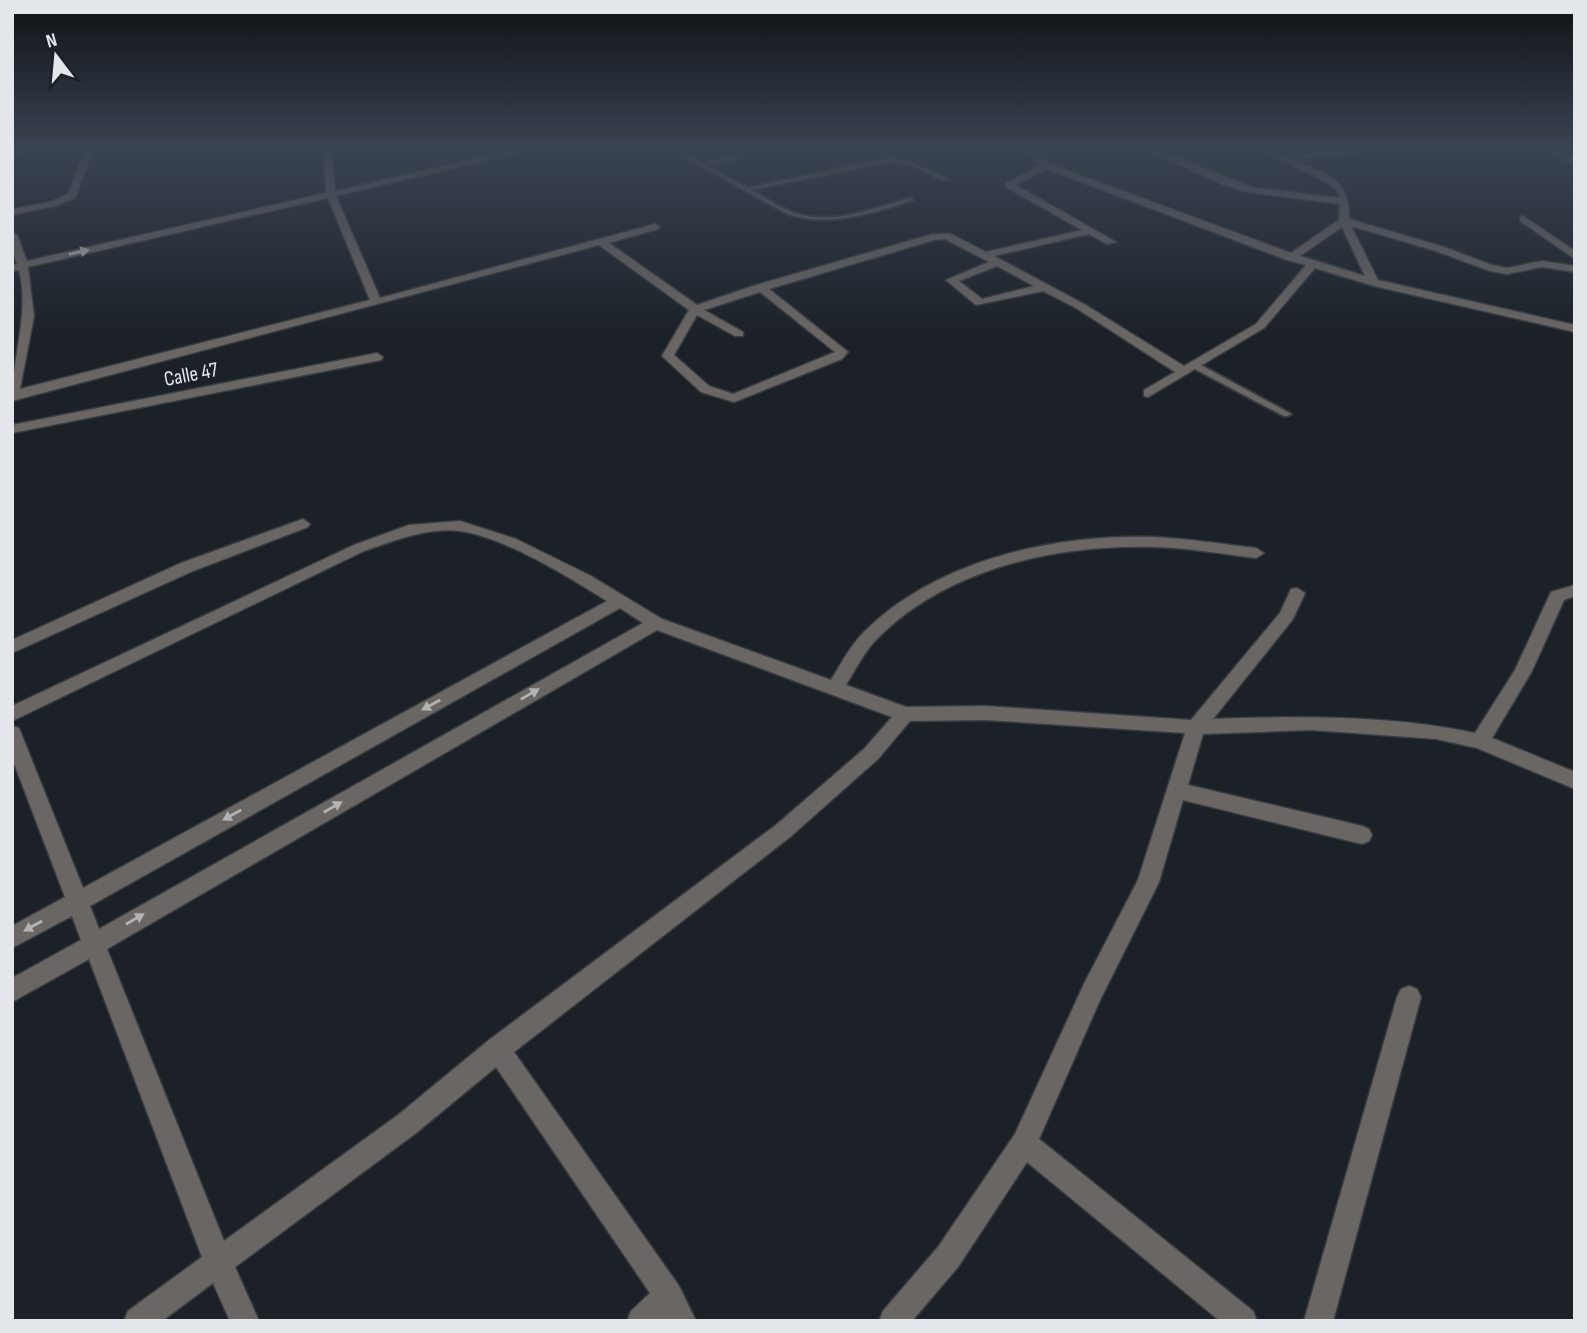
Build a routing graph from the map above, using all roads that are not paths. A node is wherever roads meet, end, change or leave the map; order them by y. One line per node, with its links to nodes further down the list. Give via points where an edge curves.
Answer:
1 (260, 211): 20 (street, one-way to 1)
2 (338, 211): 26 (street)
3 (786, 211): 4 (lane, via 813,220)
4 (865, 211)
5 (1052, 211): 11 (street)
6 (1167, 211): 17 (street)
7 (1345, 211): 9 (street)
8 (1523, 219): 16 (street)
9 (1344, 221): 17 (street); 22 (street, via 1490,268 1507,271 1542,264); 23 (street)
10 (655, 227): 13 (street)
11 (1088, 231): 14 (street); 15 (street)
12 (12, 235): 20 (street)
13 (600, 241): 26 (street); 27 (street)
14 (1111, 242)
15 (987, 255): 18 (street); 24 (street, via 951,237 938,236)
16 (1575, 256)
17 (1291, 258): 19 (street)
18 (999, 261): 25 (street); 25 (street, via 951,280 980,303)
19 (1312, 264): 23 (street); 31 (street, via 1259,326)
20 (25, 265): 21 (street); 34 (street, via 30,323)
21 (12, 268)
22 (1575, 269)
23 (1374, 283): 28 (street)
24 (760, 287): 27 (street); 27 (street, via 841,349 841,354 750,394 722,397 705,389 667,356)
25 (1045, 287): 32 (street)
26 (376, 302): 34 (street)
27 (695, 309): 29 (street)
28 (1575, 330)
29 (739, 334)
30 (377, 357): 36 (street, Calle 47)
31 (1196, 366): 32 (street); 35 (lane)
32 (1184, 372): 33 (street)
33 (1149, 393)
34 (13, 396)
35 (1287, 414)
36 (12, 429)
37 (303, 524): 43 (street, via 187,568)
38 (1256, 553): 44 (street, via 1144,542 1030,554 973,571 918,598 870,636)
39 (1575, 590): 49 (street, via 1557,596 1523,671)
40 (1297, 593): 47 (street, via 1287,615)
41 (620, 601): 42 (street); 45 (street, via 511,542 460,526 410,530 359,548); 53 (street, one-way to 53)
42 (656, 623): 44 (street); 55 (street, one-way to 42)
43 (12, 646)
44 (835, 688): 46 (street)
45 (12, 713)
46 (905, 714): 47 (street, via 986,713); 58 (street, via 871,754 783,831)
47 (1196, 727): 49 (street, via 1312,723 1436,732); 51 (street)
48 (12, 733): 53 (street)
49 (1480, 741): 50 (street)
50 (1575, 781)
51 (1175, 790): 52 (street); 59 (street, via 1149,882 1092,992)
52 (1362, 835)
53 (79, 901): 54 (street, one-way to 54); 55 (street)
54 (12, 938)
55 (95, 942): 56 (street); 60 (street)
56 (12, 990)
57 (1409, 997): 67 (street)
58 (498, 1049): 60 (street, via 407,1124); 61 (street)
59 (1024, 1143): 65 (street, via 948,1257); 66 (street)
60 (217, 1260): 62 (street); 63 (street)
61 (676, 1308): 64 (street)
62 (138, 1321)
63 (245, 1321)
64 (641, 1321)
65 (893, 1321)
66 (1242, 1321)
67 (1318, 1321)

